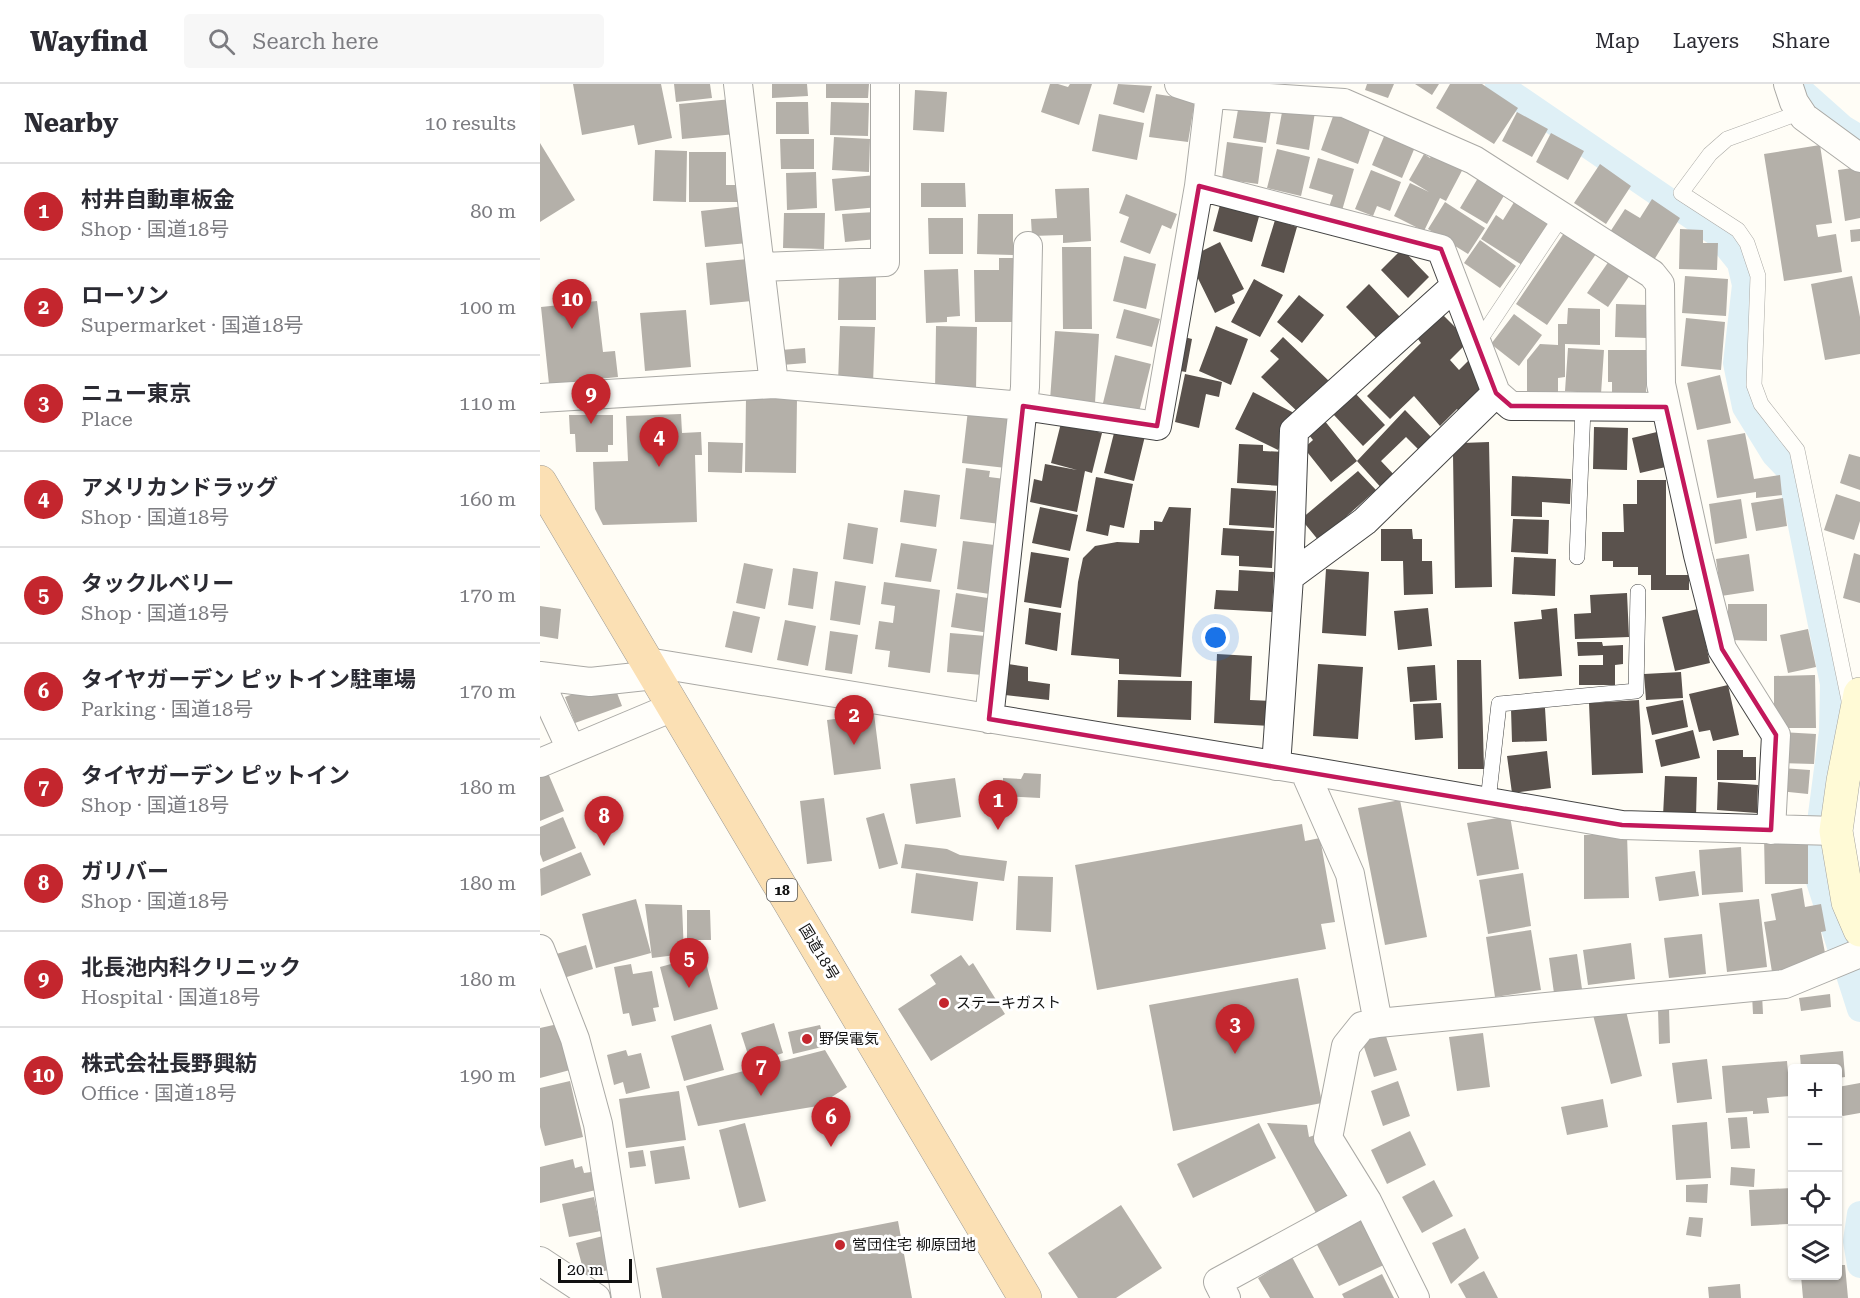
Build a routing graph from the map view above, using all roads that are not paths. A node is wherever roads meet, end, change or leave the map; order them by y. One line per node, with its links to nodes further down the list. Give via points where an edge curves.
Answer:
1 (738, 84): 12 (street)
2 (885, 84): 12 (street, via 885,262)
3 (1179, 84): 6 (street)
4 (1788, 84): 7 (street)
5 (1347, 93): 6 (street); 10 (street, via 1474,160)
6 (1210, 94): 9 (street)
7 (1801, 112): 8 (street); 31 (lane, via 1727,139 1710,154 1681,193 1738,230 1747,243 1758,276 1754,385 1761,404 1797,450)
8 (1860, 158)
9 (1199, 186): 13 (street, via 1441,249); 18 (street, via 1157,426)
10 (1562, 216): 14 (lane); 19 (street, via 1652,274 1660,284 1661,384)
11 (1028, 246): 18 (street)
12 (760, 267): 15 (street)
13 (1455, 286): 14 (street); 23 (street, via 1294,431)
14 (1477, 344): 16 (street)
15 (774, 384): 17 (street); 18 (street)
16 (1496, 393): 20 (street, via 1511,406); 23 (street, via 1365,521)
17 (540, 398)
18 (1023, 405): 30 (street)
19 (1666, 407): 20 (street); 37 (street, via 1722,649 1776,735)
20 (1583, 408): 22 (lane)
21 (540, 482): 25 (highway, 国道18号 / 18)
22 (1577, 557)
23 (1289, 577): 34 (street)
24 (1638, 592): 36 (lane, via 1636,691 1499,704)
25 (651, 668): 26 (street, via 590,682); 29 (highway, 国道18号 / 18); 30 (street)
26 (540, 676)
27 (540, 682): 32 (street)
28 (1860, 694): 31 (main road)
29 (673, 707): 32 (street); 46 (highway, 国道18号 / 18)
30 (989, 719): 34 (street)
31 (1854, 744): 38 (main road)
32 (571, 749): 33 (street)
33 (540, 763)
34 (1275, 766): 35 (street)
35 (1304, 770): 36 (street); 41 (street, via 1350,874)
36 (1488, 801): 37 (street, via 1622,825)
37 (1771, 830): 38 (street)
38 (1823, 831): 40 (main road, via 1848,902)
39 (540, 949): 45 (street, via 575,1040 598,1124)
40 (1852, 950): 41 (street, via 1785,984)
41 (1378, 1023): 42 (street, via 1362,1026 1346,1046 1328,1138)
42 (1367, 1201): 47 (street, via 1218,1282); 48 (street)
43 (540, 1261): 44 (street)
44 (596, 1298)
45 (626, 1298)
46 (1025, 1298)
47 (1226, 1298)
48 (1415, 1298)

